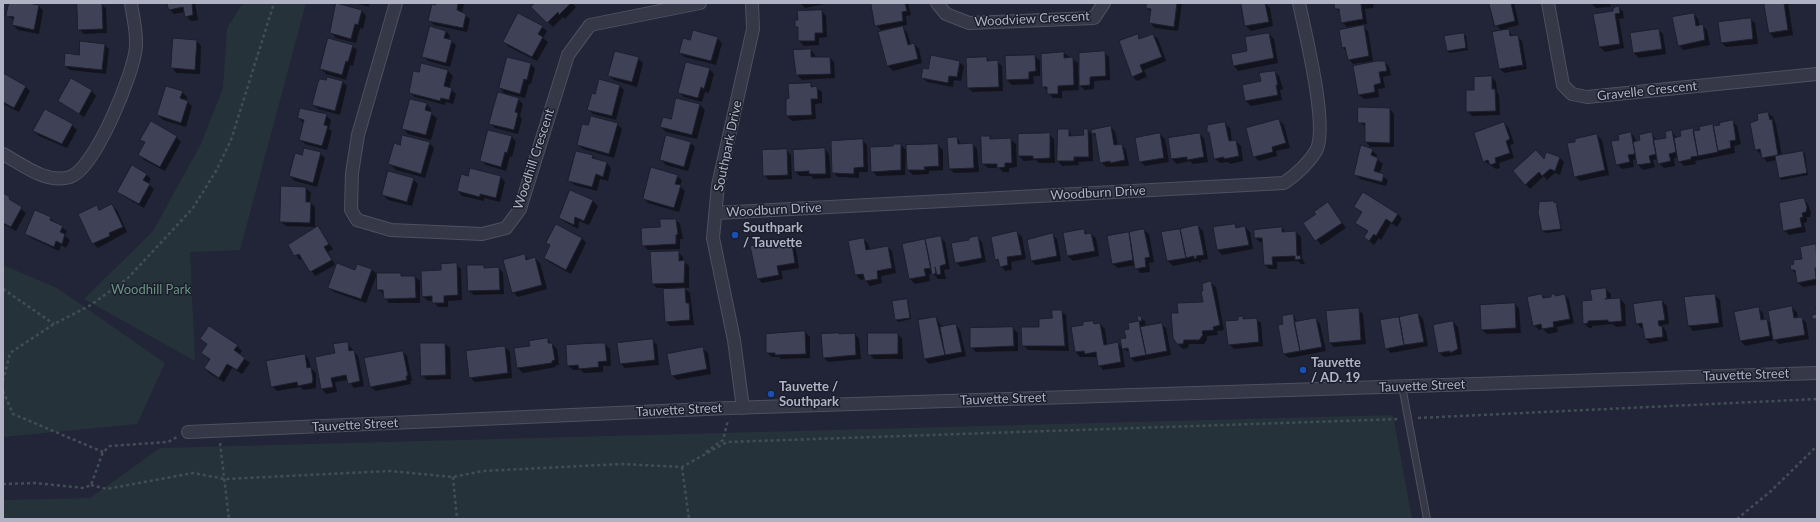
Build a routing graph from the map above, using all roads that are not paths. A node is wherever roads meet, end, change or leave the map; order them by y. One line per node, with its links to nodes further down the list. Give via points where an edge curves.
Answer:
1 (131, 3): 10 (street, via 136,46 124,92 107,128 82,169 70,177 46,178)
2 (396, 3): 3 (street, Woodhill Crescent, via 358,135 352,173 351,210 357,220 391,230 482,234 506,228 520,209 568,55 590,25)
3 (700, 3)
4 (752, 3): 11 (street, Southpark Drive, via 753,28 718,185)
5 (937, 3): 6 (street, Woodview Crescent, via 946,14 969,23 1094,18)
6 (1104, 3)
7 (1299, 3): 11 (street, Woodburn Drive, via 1321,115 1317,149 1300,172 1284,183)
8 (1548, 3): 9 (street, Gravelle Crescent, via 1563,85 1572,94 1587,97)
9 (1817, 74)
10 (3, 154)
11 (716, 213): 14 (street, Southpark Drive, via 714,238 734,340)
12 (1817, 373): 13 (street, Tauvette Street)
13 (1402, 386): 14 (street, Tauvette Street); 16 (lane)
14 (743, 408): 15 (street, Tauvette Street)
15 (188, 432)
16 (1427, 519)

